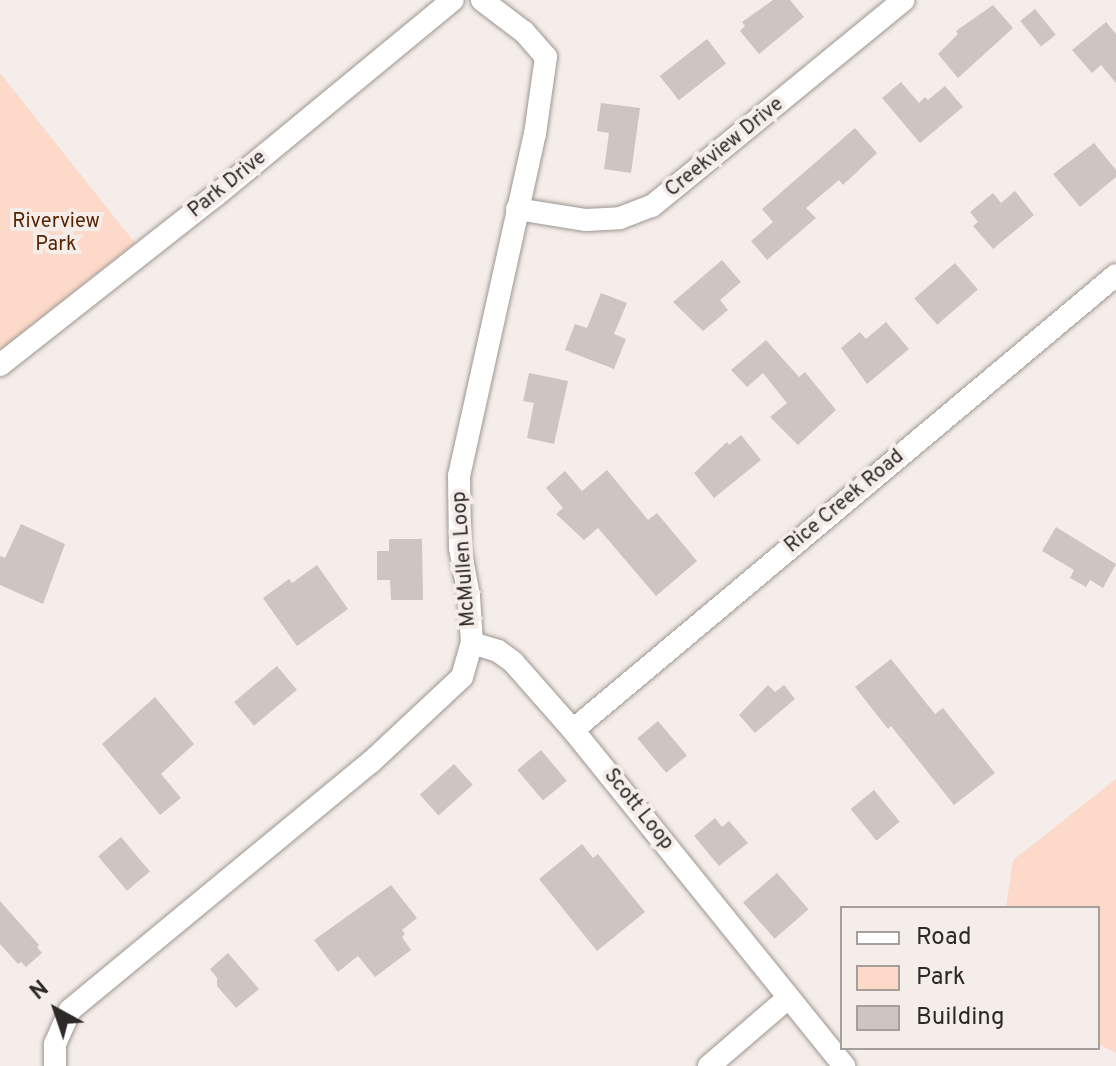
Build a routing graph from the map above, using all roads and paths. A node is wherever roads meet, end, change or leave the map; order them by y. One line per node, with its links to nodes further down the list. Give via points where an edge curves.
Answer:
1 (453, 0): 6 (street, Park Drive)
2 (482, 0): 4 (street, McMullen Loop, via 524,32 546,57)
3 (904, 0): 4 (street, Creekview Drive, via 652,206 620,218 586,220)
4 (517, 209): 7 (street, McMullen Loop, via 459,476 460,548)
5 (1116, 275): 8 (street, Rice Creek Road)
6 (0, 365)
7 (472, 643): 8 (street, Scott Loop, via 513,662); 10 (street, McMullen Loop, via 462,677 370,763 70,1010 55,1044)
8 (573, 730): 9 (street, Scott Loop)
9 (788, 998): 11 (street); 12 (street, Scott Loop)
10 (55, 1066)
11 (709, 1066)
12 (844, 1066)

